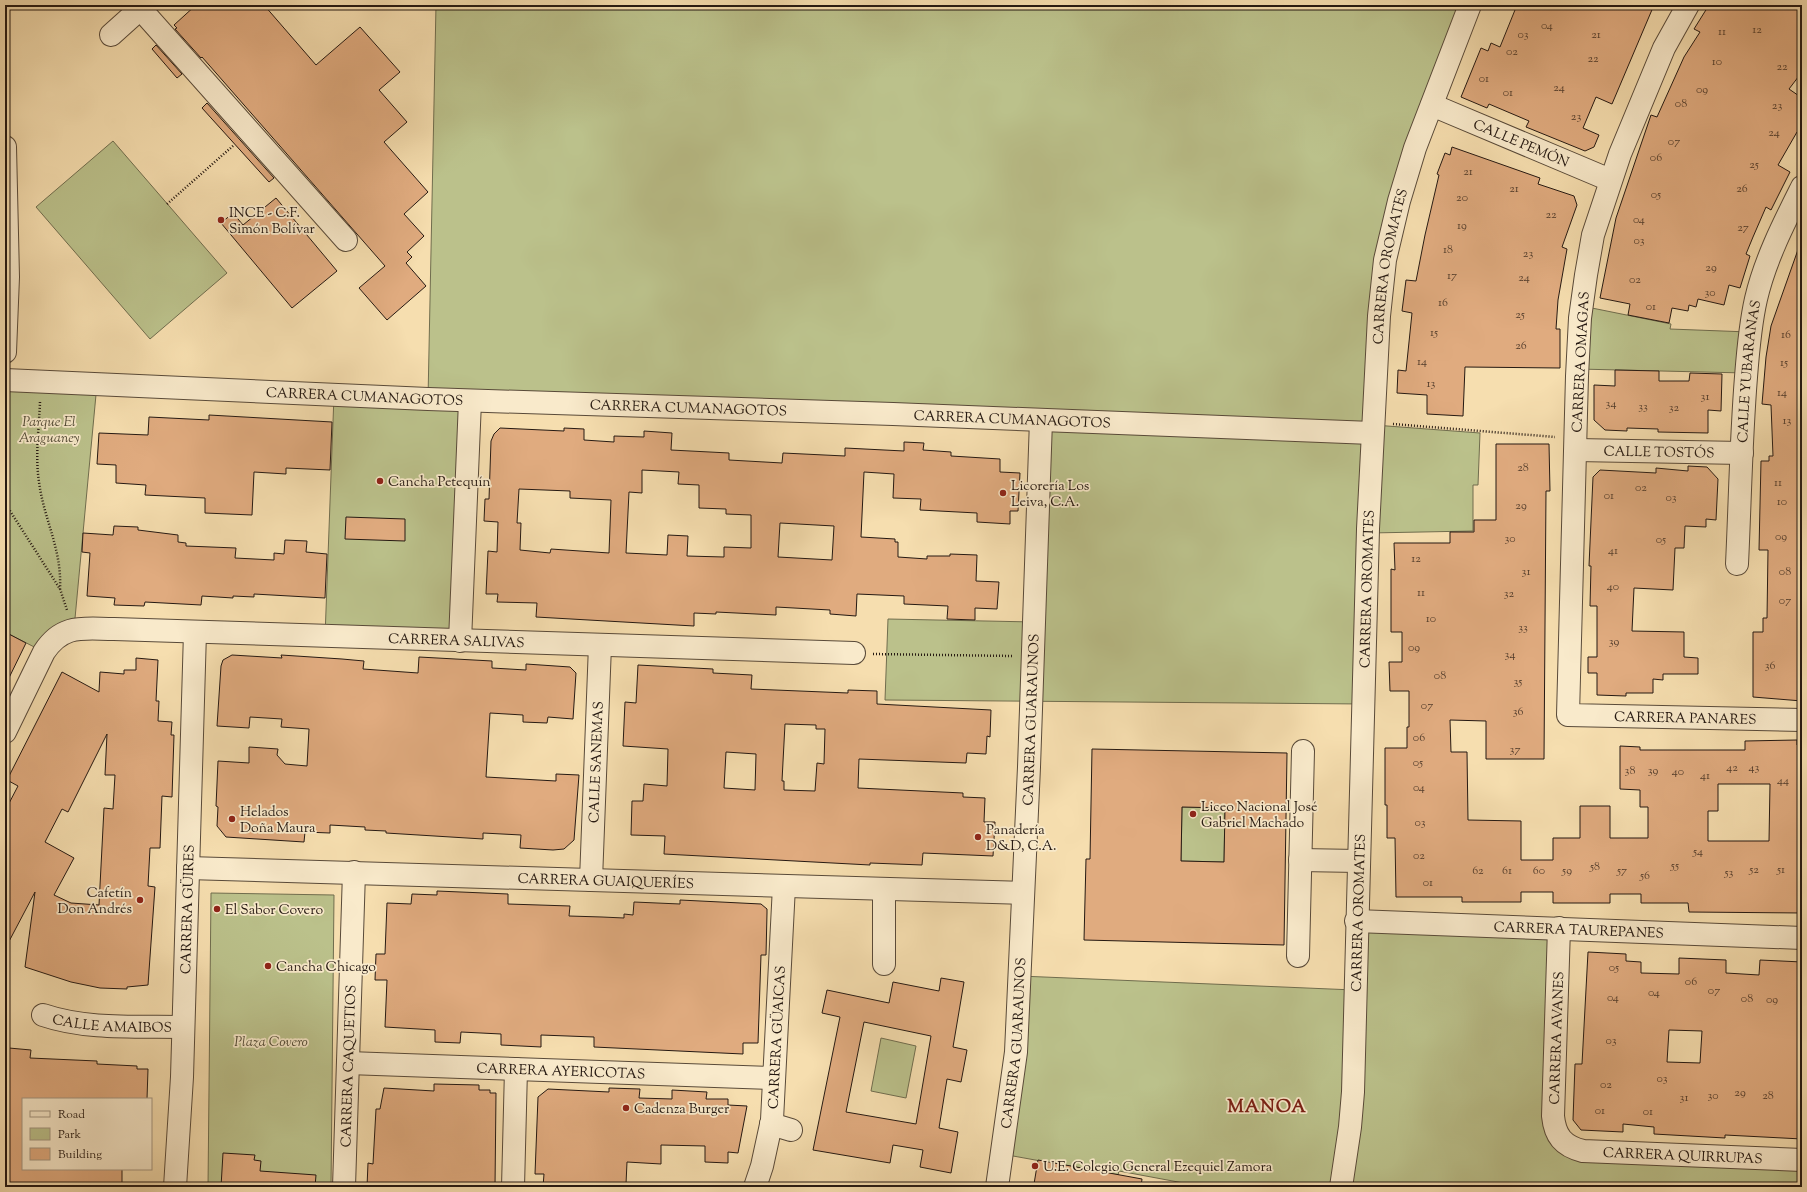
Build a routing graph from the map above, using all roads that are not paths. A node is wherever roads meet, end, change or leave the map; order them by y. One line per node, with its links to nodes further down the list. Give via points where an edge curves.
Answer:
1 (1470, 5): 5 (street, CARRERA OROMATES)
2 (1688, 5): 7 (street, CARRERA OMAGAS, via 1664,48)
3 (139, 7): 4 (street); 9 (street)
4 (111, 35)
5 (1432, 105): 7 (street, CALLE PEMÓN); 14 (street, CARRERA OROMATES, via 1415,148 1385,260)
6 (5, 147): 10 (street, via 8,277)
7 (1610, 180): 15 (street, CARRERA OMAGAS, via 1593,235 1580,318)
8 (1802, 188): 16 (street, CALLE YUBARANAS, via 1777,239 1756,298 1750,329)
9 (346, 240)
10 (5, 352)
11 (5, 380): 12 (street, CARRERA CUMANAGOTOS)
12 (470, 401): 13 (street, CARRERA CUMANAGOTOS); 19 (street)
13 (1041, 420): 14 (street, CARRERA CUMANAGOTOS); 33 (street, CARRERA GUARAUNOS)
14 (1372, 428): 27 (street, CARRERA OROMATES)
15 (1576, 444): 16 (street, CALLE TOSTÓS); 22 (street, CARRERA OMAGAS)
16 (1742, 453): 17 (street, CALLE YUBARANAS)
17 (1737, 564)
18 (195, 632): 19 (street, CARRERA SALIVAS); 24 (street, CARRERA SALIVAS, via 67,632 52,640 44,652); 28 (street, CARRERA GÜIRES)
19 (460, 641): 20 (street, CARRERA SALIVAS)
20 (600, 645): 21 (street, CARRERA SALIVAS); 30 (street, CALLE SANEMAS)
21 (854, 654)
22 (1568, 715): 23 (street, CARRERA PANARES)
23 (1802, 720)
24 (5, 732)
25 (1303, 751): 26 (street)
26 (1300, 860): 27 (street); 37 (street)
27 (1358, 861): 34 (street, CARRERA OROMATES)
28 (188, 868): 29 (street, CARRERA GUAIQUERÍES); 40 (street, CARRERA GÜIRES)
29 (354, 872): 30 (street, CARRERA GUAIQUERÍES); 41 (street, CARRERA CAQUETIOS)
30 (591, 880): 31 (street, CARRERA GUAIQUERÍES)
31 (784, 886): 32 (street, CARRERA GUAIQUERÍES); 43 (street, CARRERA GÜAICAS)
32 (884, 889): 33 (street, CARRERA GUAIQUERÍES); 38 (street)
33 (1023, 893): 52 (street, CARRERA GUARAUNOS, via 1016,1052)
34 (1356, 921): 35 (street, CARRERA TAUREPANES); 53 (street, CARRERA OROMATES, via 1353,1092)
35 (1559, 928): 36 (street, CARRERA TAUREPANES); 46 (street, CARRERA AVANES, via 1553,1116 1554,1126)
36 (1802, 938)
37 (1298, 956)
38 (884, 964)
39 (42, 1015): 40 (street, CALLE AMAIBOS, via 73,1023)
40 (183, 1027): 48 (street, CARRERA GÜIRES)
41 (348, 1063): 42 (street, CARRERA AYERICOTAS); 49 (street, CARRERA CAQUETIOS)
42 (516, 1069): 43 (street, CARRERA AYERICOTAS); 50 (street)
43 (774, 1078): 44 (street, CARRERA GÜAICAS)
44 (771, 1124): 45 (street); 51 (street, CARRERA GÜAICAS)
45 (792, 1130)
46 (1564, 1144): 47 (street, CARRERA QUIRRUPAS, via 1583,1151)
47 (1802, 1160)
48 (175, 1187)
49 (344, 1187)
50 (513, 1187)
51 (755, 1187)
52 (997, 1187)
53 (1341, 1187)

